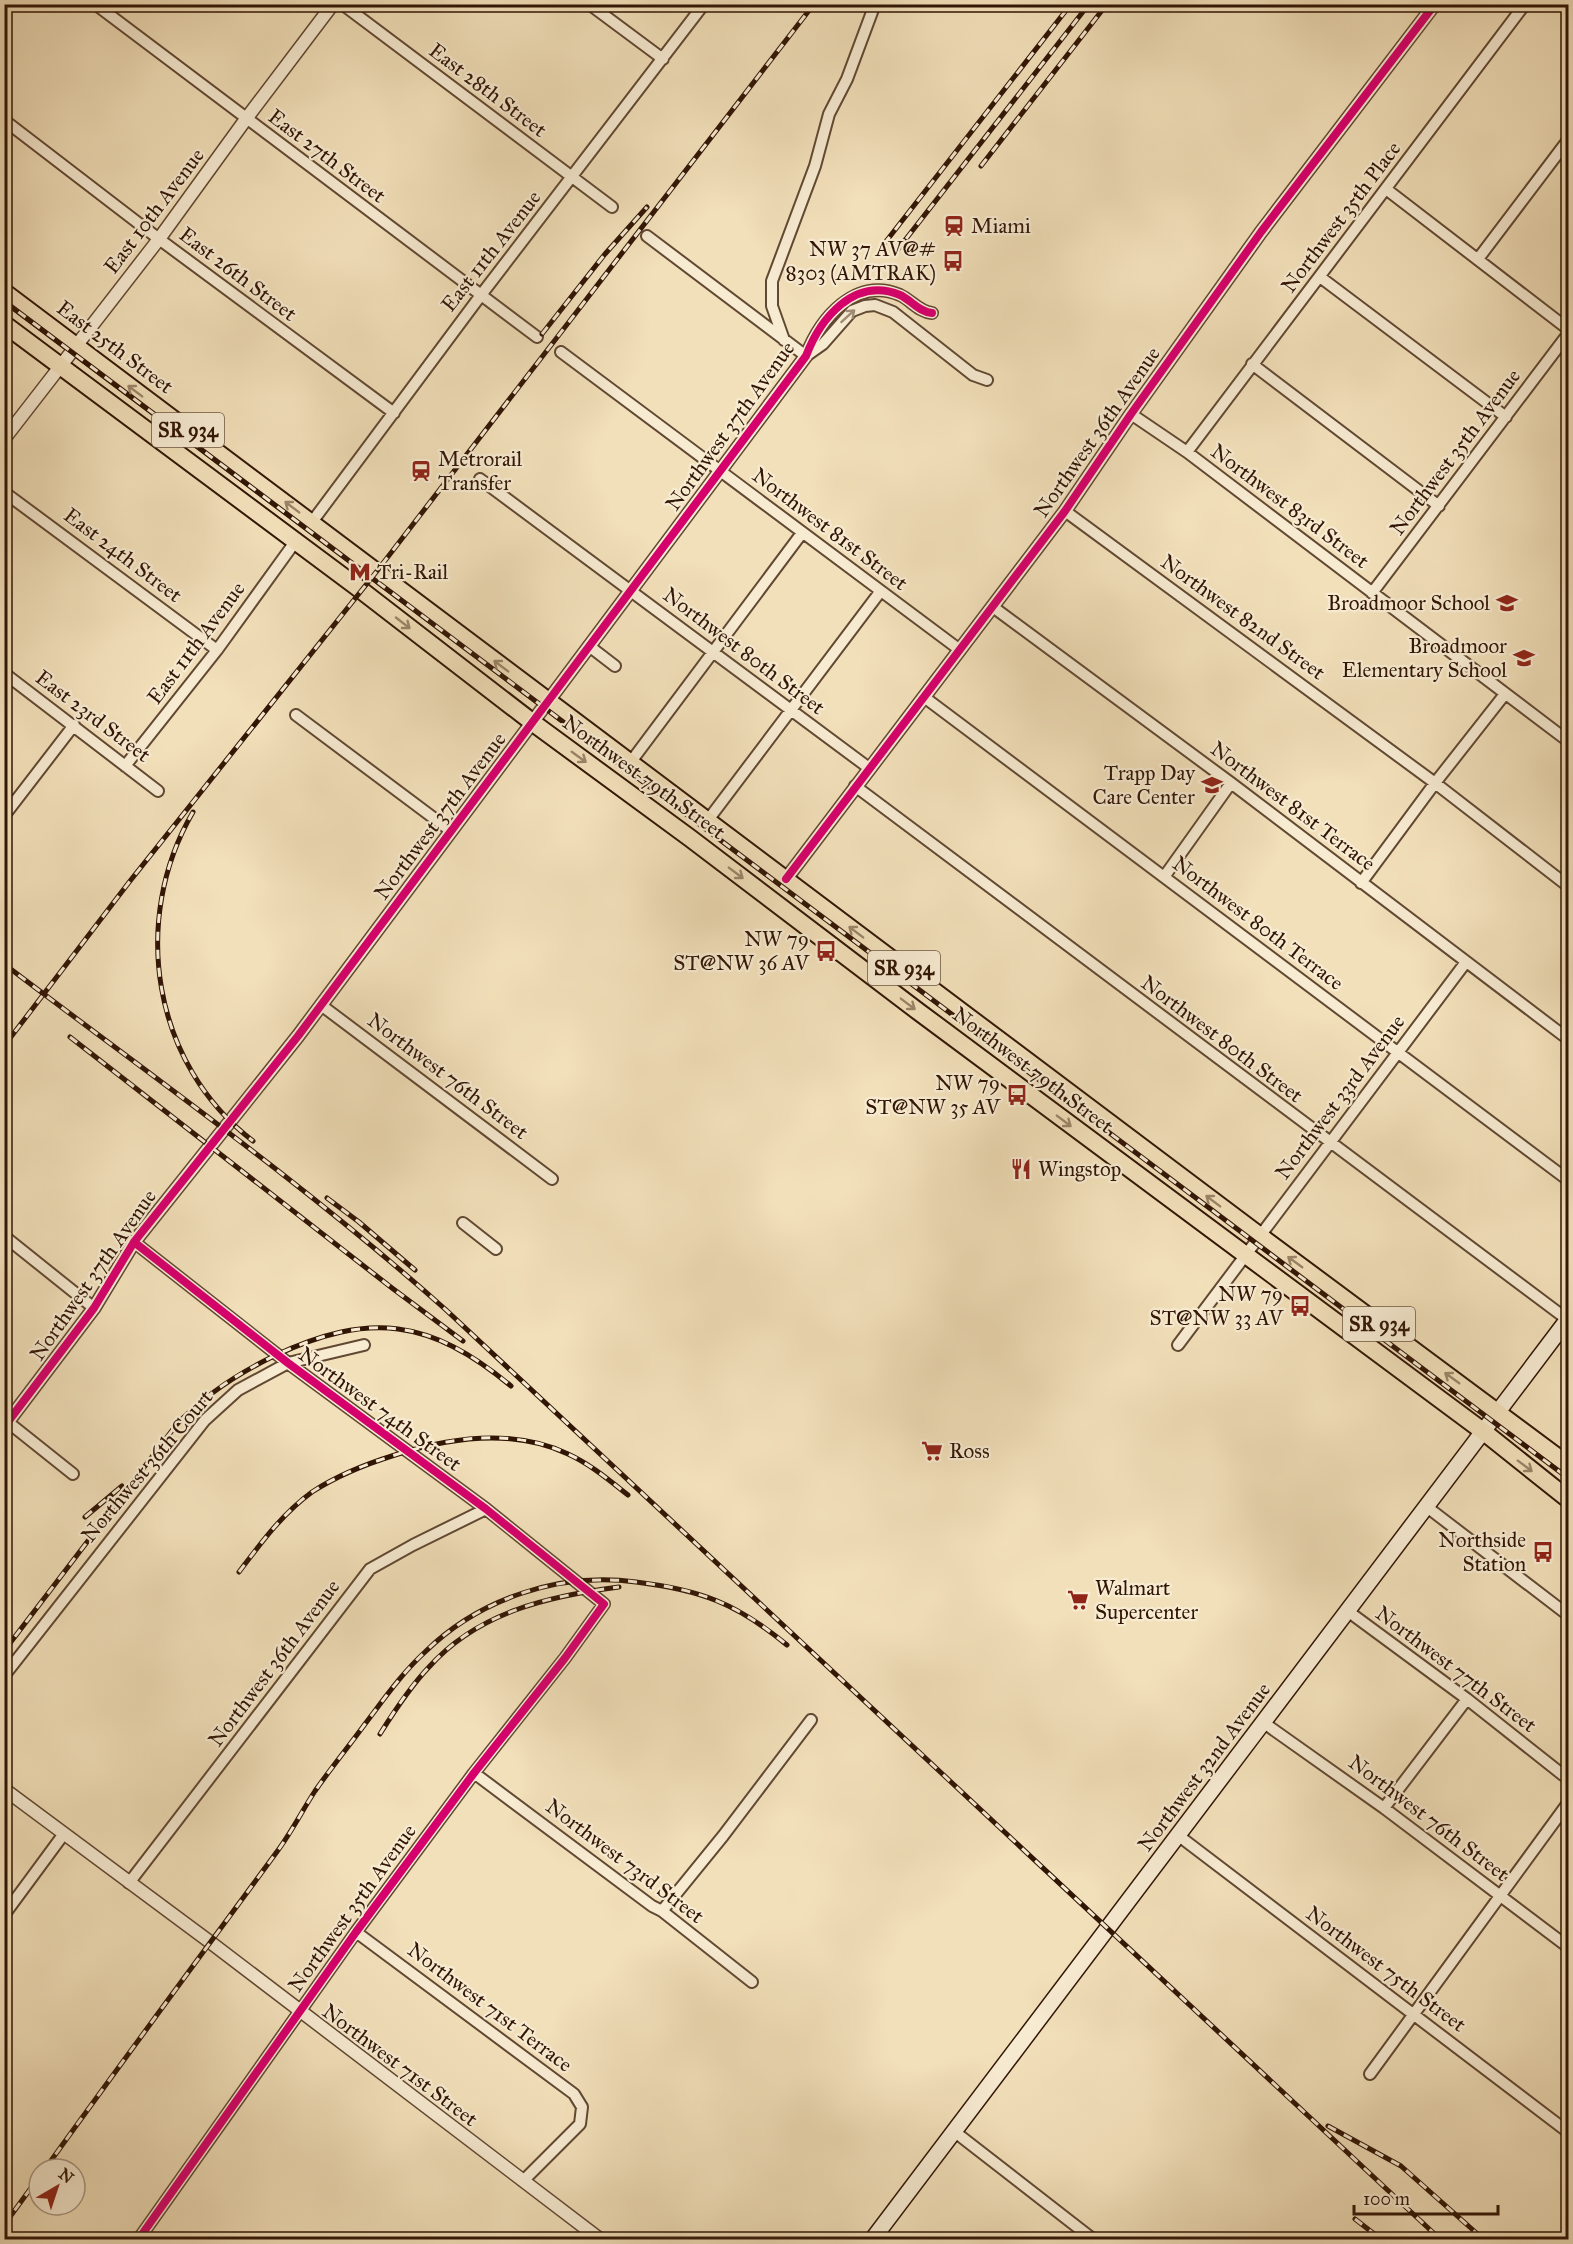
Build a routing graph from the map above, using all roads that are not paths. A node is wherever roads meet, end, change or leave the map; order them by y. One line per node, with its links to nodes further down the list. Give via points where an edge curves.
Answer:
1 (95, 4): 10 (street, East 27th Street)
2 (333, 4): 10 (street, East 10th Avenue)
3 (342, 4): 13 (street, East 28th Street)
4 (589, 4): 9 (street)
5 (704, 4): 9 (street, East 11th Avenue)
6 (875, 4): 27 (street, Northwest 37th Avenue, via 847,79 829,114 815,166 772,281 772,306)
7 (1435, 4): 35 (street, Northwest 36th Avenue, via 1261,232)
8 (1525, 4): 14 (street, Northwest 35th Place)
9 (663, 59): 13 (street, East 11th Avenue)
10 (246, 119): 17 (street, East 10th Avenue); 21 (street, East 27th Street)
11 (4, 120): 17 (street, East 26th Street)
12 (1569, 140): 18 (street)
13 (572, 178): 15 (street, East 28th Street); 21 (street, East 11th Avenue)
14 (1386, 189): 18 (street); 19 (street, Northwest 35th Place)
15 (612, 207)
16 (647, 236): 27 (street)
17 (159, 239): 28 (street, East 10th Avenue); 34 (street, East 26th Street)
18 (1478, 259): 24 (street)
19 (1320, 277): 31 (street, Northwest 35th Place); 36 (street)
20 (4, 292): 28 (main road, East 25th Street / SR 934)
21 (480, 296): 26 (street, East 27th Street); 34 (street, East 11th Avenue)
22 (932, 313): 30 (street, Northwest 37th Avenue, via 891,292 854,295 837,307 814,336)
23 (4, 324): 32 (main road, SR 934)
24 (1569, 328)
25 (1569, 334): 36 (street, Northwest 35th Avenue)
26 (537, 337)
27 (784, 340): 30 (street)
28 (76, 346): 32 (street, East 10th Avenue); 39 (main road, East 25th Street / SR 934, one-way to 28)
29 (561, 352): 40 (street, Northwest 81st Street)
30 (806, 356): 33 (street, Northwest 37th Avenue, one-way to 33, via 823,344 852,311 875,305 893,312 973,375); 40 (street, Northwest 37th Avenue)
31 (1252, 364): 38 (street, Northwest 35th Place); 44 (street)
32 (60, 366): 37 (street, East 10th Avenue); 41 (main road, SR 934)
33 (987, 380)
34 (394, 413): 46 (street, East 11th Avenue)
35 (1131, 414): 38 (street, Northwest 83rd Street); 45 (street, Northwest 36th Avenue)
36 (1506, 417): 44 (street, Northwest 35th Avenue)
37 (4, 439)
38 (1187, 452): 52 (street, Northwest 83rd Street)
39 (220, 453): 41 (main road); 46 (main road, East 25th Street / SR 934, one-way to 39)
40 (720, 471): 47 (street, Northwest 81st Street); 50 (street, Northwest 37th Avenue)
41 (205, 474): 48 (main road, SR 934)
42 (480, 479): 50 (street, Northwest 80th Street)
43 (4, 492): 55 (street, East 24th Street)
44 (1439, 506): 52 (street, Northwest 35th Avenue)
45 (1065, 511): 53 (street, Northwest 36th Avenue); 72 (street, Northwest 82nd Street)
46 (312, 522): 49 (main road, East 25th Street / SR 934)
47 (802, 533): 51 (street, Northwest 81st Street); 57 (street)
48 (295, 542): 55 (street, East 11th Avenue); 65 (main road, Northwest 79th Street / SR 934, one-way to 65)
49 (372, 567): 62 (main road, Northwest 79th Street / SR 934, one-way to 49)
50 (631, 591): 54 (street, Northwest 37th Avenue); 57 (street, Northwest 80th Street)
51 (880, 592): 56 (street, Northwest 81st Street); 63 (street)
52 (1372, 593): 60 (street, Northwest 83rd Street)
53 (993, 607): 56 (street, Northwest 36th Avenue); 71 (street, Northwest 81st Terrace)
54 (589, 646): 58 (street); 62 (street, Northwest 37th Avenue)
55 (217, 650): 69 (street, East 11th Avenue)
56 (960, 650): 61 (street, Northwest 36th Avenue)
57 (711, 652): 63 (street, Northwest 80th Street); 68 (street)
58 (615, 666)
59 (4, 673): 66 (street, East 23rd Street)
60 (1505, 694): 67 (street, Northwest 83rd Street); 72 (street)
61 (924, 698): 70 (street, Northwest 36th Avenue); 78 (street, Northwest 80th Terrace)
62 (548, 701): 65 (street, Northwest 37th Avenue); 68 (main road, Northwest 79th Street / SR 934)
63 (791, 711): 70 (street, Northwest 80th Street); 76 (street)
64 (296, 715): 77 (street)
65 (532, 722): 77 (street, Northwest 37th Avenue); 94 (main road, Northwest 79th Street / SR 934, one-way to 94)
66 (74, 725): 69 (street, East 23rd Street); 75 (street)
67 (1569, 741)
68 (630, 763): 76 (main road, Northwest 79th Street / SR 934)
69 (125, 766): 74 (street, East 23rd Street)
70 (869, 768): 73 (street, Northwest 36th Avenue)
71 (1231, 783): 78 (street); 80 (street, Northwest 81st Terrace)
72 (1435, 783): 80 (street); 81 (street, Northwest 82nd Street)
73 (855, 786): 79 (street, Northwest 36th Avenue); 86 (street, Northwest 80th Street)
74 (158, 791)
75 (4, 816)
76 (708, 820): 79 (main road, Northwest 79th Street / SR 934)
77 (451, 831): 83 (street, Northwest 37th Avenue)
78 (1164, 877): 85 (street, Northwest 80th Terrace)
79 (786, 879): 91 (main road, Northwest 79th Street / SR 934, one-way to 79)
80 (1361, 883): 82 (street, Northwest 81st Terrace)
81 (1569, 886)
82 (1466, 962): 84 (street, Northwest 81st Terrace); 85 (street, Northwest 33rd Avenue)
83 (321, 1005): 87 (street, Northwest 76th Street); 92 (street, Northwest 37th Avenue)
84 (1569, 1039)
85 (1398, 1053): 86 (street, Northwest 33rd Avenue); 88 (street, Northwest 80th Terrace)
86 (1329, 1144): 91 (street, Northwest 33rd Avenue); 96 (street, Northwest 80th Street)
87 (552, 1179)
88 (1569, 1180)
89 (463, 1223): 93 (street)
90 (4, 1236): 95 (street)
91 (1260, 1236): 94 (street, Northwest 33rd Avenue); 100 (main road, Northwest 79th Street / SR 934, one-way to 91)
92 (134, 1242): 95 (street, Northwest 37th Avenue); 99 (street, Northwest 74th Street)
93 (496, 1249)
94 (1244, 1256): 98 (street, Northwest 33rd Avenue); 102 (main road, Northwest 79th Street / SR 934)
95 (94, 1308): 101 (street, Northwest 37th Avenue)
96 (1568, 1320): 100 (main road, Northwest 32nd Avenue)
97 (364, 1345): 99 (street, Northwest 36th Court)
98 (1178, 1345)
99 (288, 1364): 107 (street, Northwest 74th Street); 111 (street, Northwest 36th Court, via 238,1390 205,1420)
100 (1499, 1412): 102 (main road, Northwest 32nd Avenue); 103 (main road, Northwest 79th Street / SR 934)
101 (6, 1423): 104 (street)
102 (1484, 1432): 105 (main road, Northwest 79th Street / SR 934, one-way to 105); 106 (main road, Northwest 32nd Avenue)
103 (1569, 1465)
104 (73, 1474)
105 (1569, 1499)
106 (1427, 1507): 109 (main road, Northwest 32nd Avenue); 110 (street)
107 (486, 1509): 108 (street, Northwest 74th Street); 122 (street, Northwest 36th Avenue, via 370,1569)
108 (604, 1604): 115 (street, Northwest 35th Avenue)
109 (1348, 1612): 112 (street, Northwest 77th Street); 114 (main road, Northwest 32nd Avenue)
110 (1569, 1615)
111 (4, 1676)
112 (1467, 1699): 116 (street, Northwest 77th Street); 119 (street)
113 (811, 1720): 124 (street)
114 (1264, 1723): 119 (street, Northwest 76th Street); 121 (main road, Northwest 32nd Avenue)
115 (474, 1773): 124 (street, Northwest 73rd Street); 126 (street, Northwest 35th Avenue)
116 (1569, 1777)
117 (4, 1789): 120 (street, Northwest 71st Street)
118 (1569, 1803): 123 (street)
119 (1384, 1808): 123 (street, Northwest 76th Street)
120 (63, 1835): 122 (street, Northwest 71st Street); 125 (street)
121 (1179, 1836): 130 (street, Northwest 75th Street); 132 (main road, Northwest 32nd Avenue)
122 (129, 1883): 129 (street, Northwest 71st Street)
123 (1500, 1896): 127 (street, Northwest 76th Street); 130 (street)
124 (662, 1911): 128 (street, Northwest 73rd Street)
125 (4, 1915)
126 (356, 1932): 129 (street, Northwest 35th Avenue); 134 (street, Northwest 71st Terrace, via 574,2094 582,2107 580,2124)
127 (1569, 1947)
128 (752, 1982)
129 (299, 2011): 134 (street, Northwest 71st Street); 135 (street, Northwest 35th Avenue)
130 (1414, 2015): 131 (street); 133 (street, Northwest 75th Street)
131 (1370, 2074)
132 (955, 2132): 137 (main road, Northwest 32nd Avenue); 138 (street)
133 (1569, 2132)
134 (523, 2181): 136 (street, Northwest 71st Street)
135 (138, 2240)
136 (601, 2240)
137 (872, 2240)
138 (1094, 2240)

